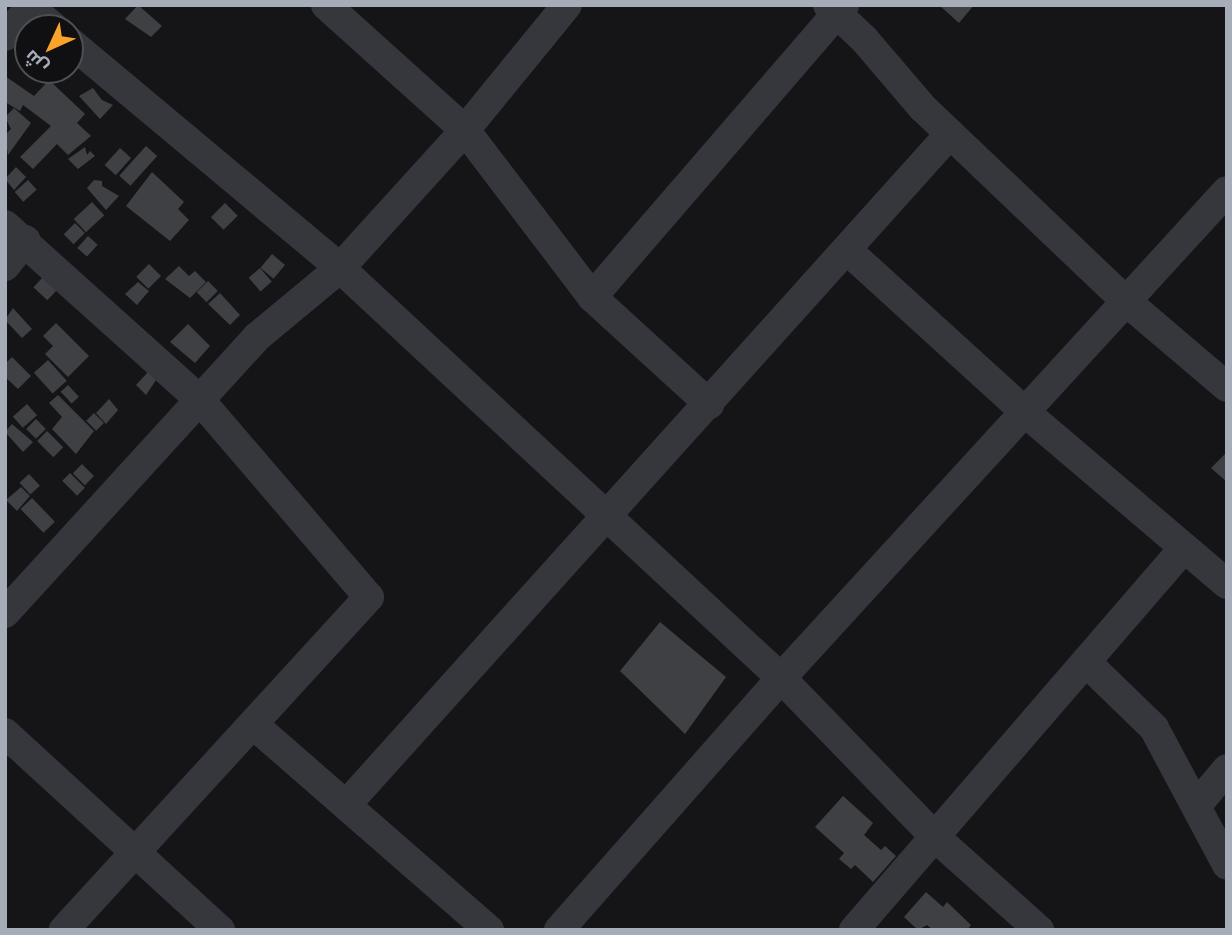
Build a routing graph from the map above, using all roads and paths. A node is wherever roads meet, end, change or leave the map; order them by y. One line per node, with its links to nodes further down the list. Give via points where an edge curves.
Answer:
1 (326, 5): 7 (street)
2 (567, 5): 7 (street)
3 (30, 6): 5 (street)
4 (836, 8): 8 (street); 14 (street)
5 (5, 36)
6 (84, 54): 13 (street)
7 (466, 130): 13 (street); 14 (street)
8 (950, 134): 11 (street); 15 (street)
9 (1227, 191): 15 (street)
10 (16, 232): 12 (street); 17 (street)
11 (847, 250): 18 (street); 19 (street)
12 (5, 267)
13 (340, 268): 17 (street, via 257,337); 20 (street)
14 (592, 297): 18 (street)
15 (1127, 302): 16 (street); 19 (street)
16 (1227, 387)
17 (199, 399): 23 (street); 26 (street, via 369,594 368,601)
18 (709, 404): 20 (street)
19 (1026, 414): 21 (street); 25 (street)
20 (607, 518): 25 (street); 29 (street)
21 (1184, 548): 22 (street); 24 (street)
22 (1227, 584)
23 (5, 613)
24 (1088, 664): 30 (street, via 1154,728); 31 (street)
25 (781, 678): 31 (street); 37 (street)
26 (254, 725): 29 (street); 32 (street)
27 (5, 733): 32 (street)
28 (1227, 769): 30 (street)
29 (346, 805): 36 (street)
30 (1196, 806): 33 (street)
31 (935, 837): 38 (street); 39 (street)
32 (136, 855): 34 (street); 35 (street)
33 (1227, 865)
34 (64, 930)
35 (220, 930)
36 (489, 930)
37 (559, 930)
38 (855, 930)
39 (1040, 930)

